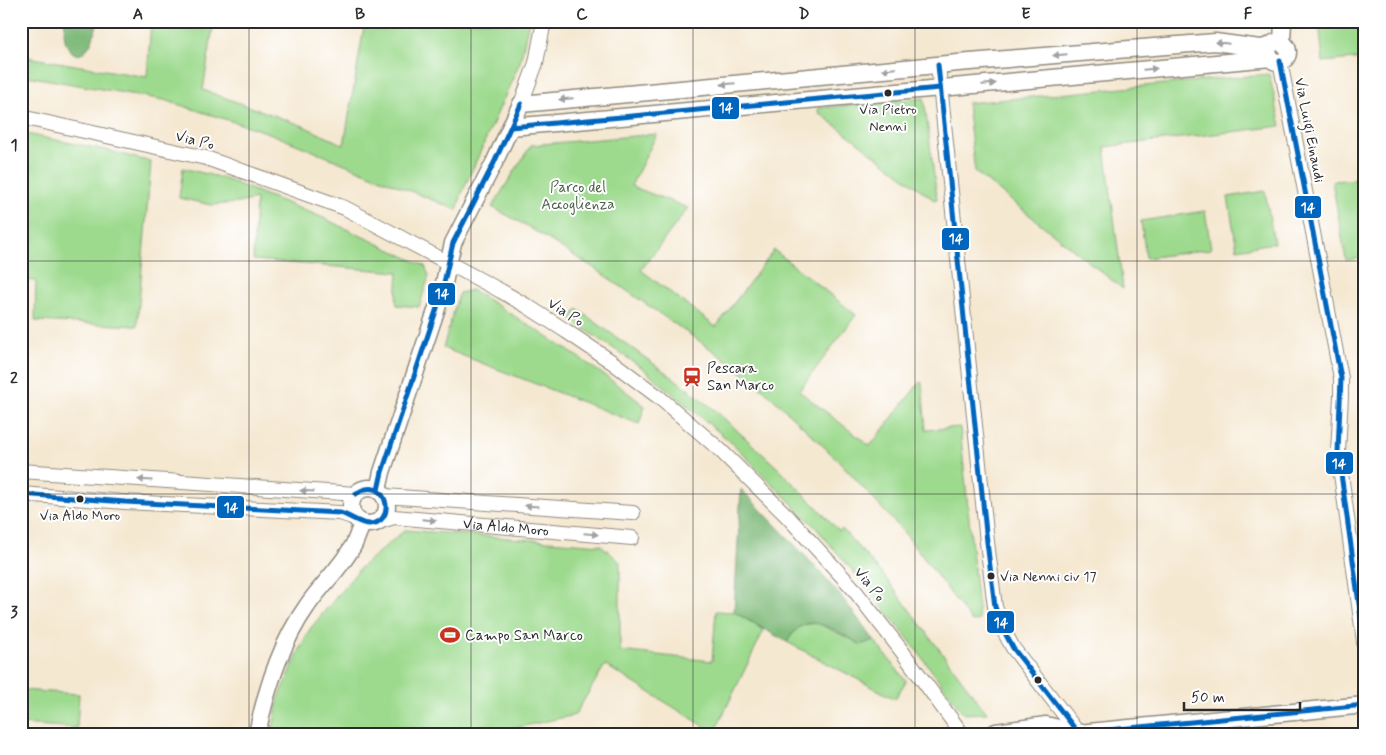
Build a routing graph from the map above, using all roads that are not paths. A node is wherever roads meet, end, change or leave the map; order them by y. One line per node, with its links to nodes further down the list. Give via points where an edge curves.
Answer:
1 (544, 21): 6 (street, via 536,62)
2 (1283, 21): 3 (street)
3 (1276, 52): 4 (street, one-way to 4, via 1215,42); 5 (street, one-way to 3); 18 (street, Via Luigi Einaudi, via 1340,378 1338,452)
4 (938, 65): 5 (street); 6 (street, one-way to 6)
5 (940, 88): 8 (street); 23 (street, via 995,607 1013,648)
6 (521, 104): 8 (street)
7 (21, 117): 9 (street, Via Po, via 206,158 345,208)
8 (511, 126): 9 (street, via 454,239)
9 (449, 262): 11 (street, via 387,457); 21 (street, Via Po, via 527,306 612,362 719,449 852,587)
10 (21, 471): 13 (street, one-way to 10)
11 (381, 493): 13 (street, via 366,488); 14 (street, Via Aldo Moro, one-way to 11); 16 (street, via 387,512)
12 (21, 494): 15 (street, via 340,513)
13 (356, 494): 15 (street, via 351,503 352,513)
14 (633, 513)
15 (359, 521): 16 (street, via 369,524); 20 (street, via 354,544 306,607 293,630 267,692)
16 (381, 521): 17 (street, Via Aldo Moro, one-way to 17, via 394,517)
17 (632, 538)
18 (1365, 649)
19 (1365, 705): 23 (street)
20 (257, 734)
21 (962, 734)
22 (993, 734): 23 (street, via 1046,725)
23 (1078, 734)

